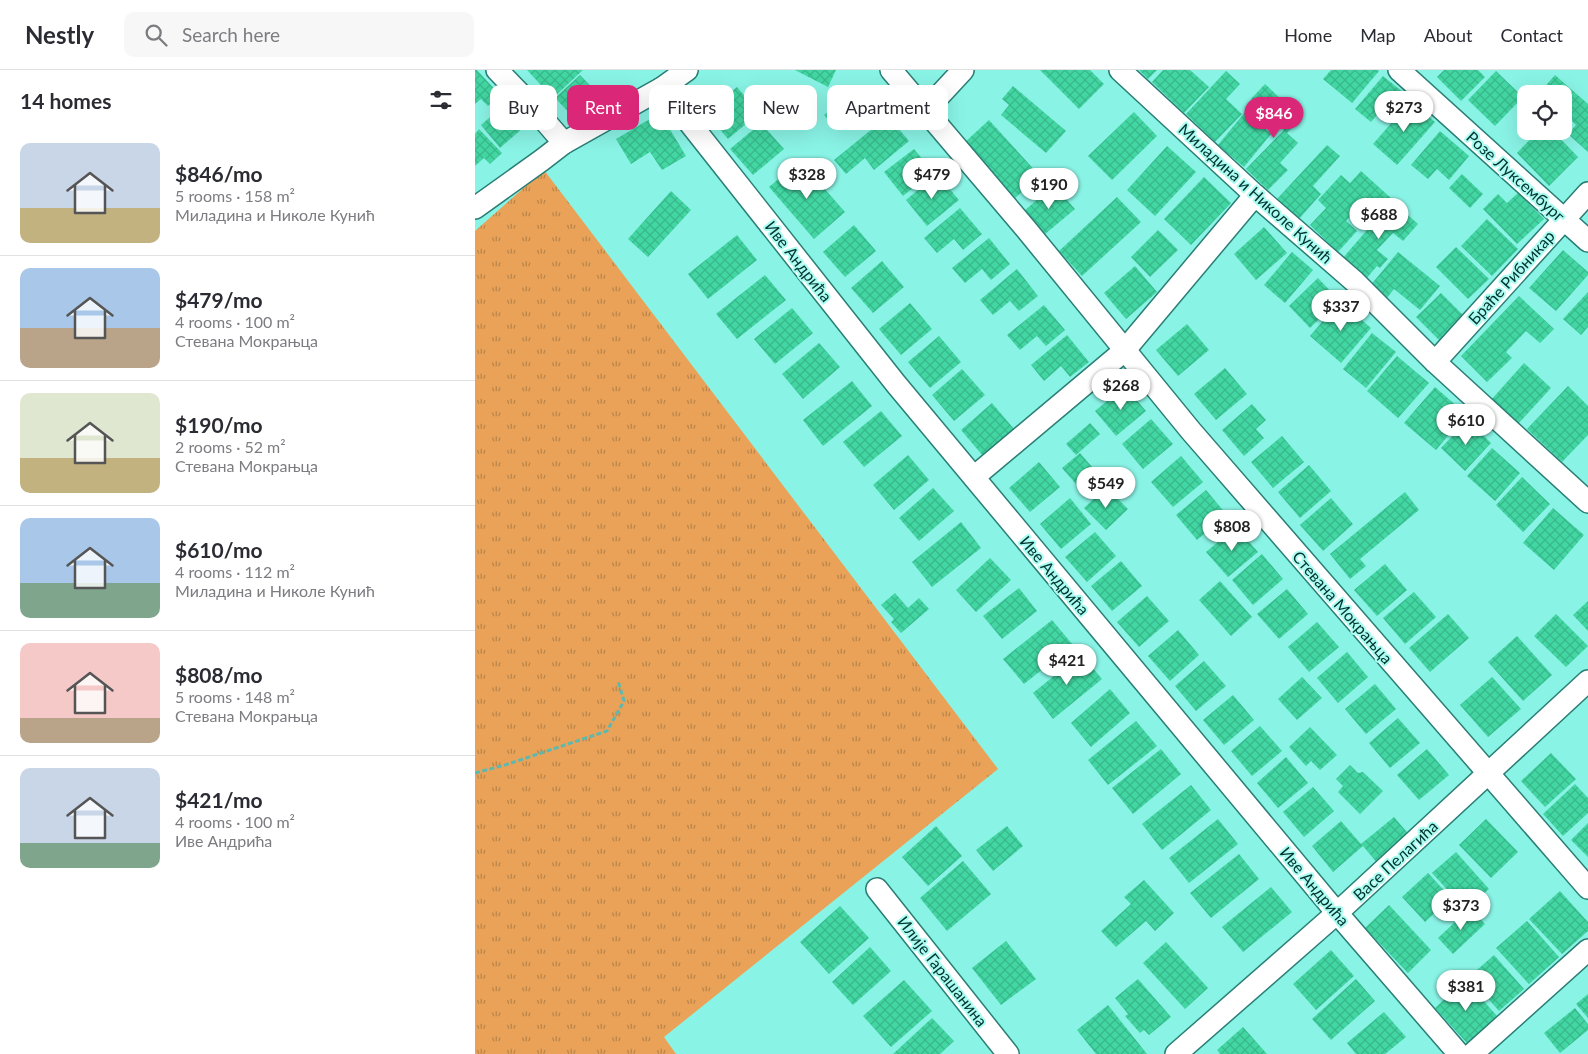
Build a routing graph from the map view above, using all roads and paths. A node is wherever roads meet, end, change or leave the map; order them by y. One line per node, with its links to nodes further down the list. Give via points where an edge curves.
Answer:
1 (497, 70): 13 (street)
2 (687, 70): 7 (street)
3 (891, 70): 8 (street, Стевана Мокрањца)
4 (963, 70): 9 (street)
5 (1120, 70): 15 (street, Миладина и Николе Кунић)
6 (1399, 70): 17 (street, Розе Луксембург)
7 (666, 85)
8 (904, 85)
9 (948, 86)
10 (649, 95): 13 (street)
11 (695, 130): 21 (street, Иве Андрића)
12 (943, 130): 19 (street, Стевана Мокрањца)
13 (564, 143): 16 (street)
14 (1588, 193): 17 (street, Браће Рибникар)
15 (1255, 195): 19 (street); 20 (street, Миладина и Николе Кунић, via 1354,281)
16 (475, 208)
17 (1564, 219): 18 (street, Розе Луксембург); 20 (street, Браће Рибникар)
18 (1588, 241)
19 (1125, 351): 21 (street); 26 (street, Стевана Мокрањца)
20 (1435, 362): 22 (street, Миладина и Николе Кунић)
21 (974, 477): 29 (street, Иве Андрића)
22 (1588, 502)
23 (618, 681): 25 (path, via 624,701 607,731)
24 (1588, 681): 26 (street, Васе Пелагића)
25 (475, 772)
26 (1488, 774): 27 (street, Стевана Мокрањца); 29 (street, Васе Пелагића)
27 (1588, 888)
28 (877, 889): 31 (street, Илије Гарашанина)
29 (1337, 913): 32 (street, Васе Пелагића); 33 (street, Иве Андрића)
30 (1588, 950): 34 (street)
31 (1008, 1054)
32 (1175, 1054)
33 (1459, 1054)
34 (1472, 1054)

